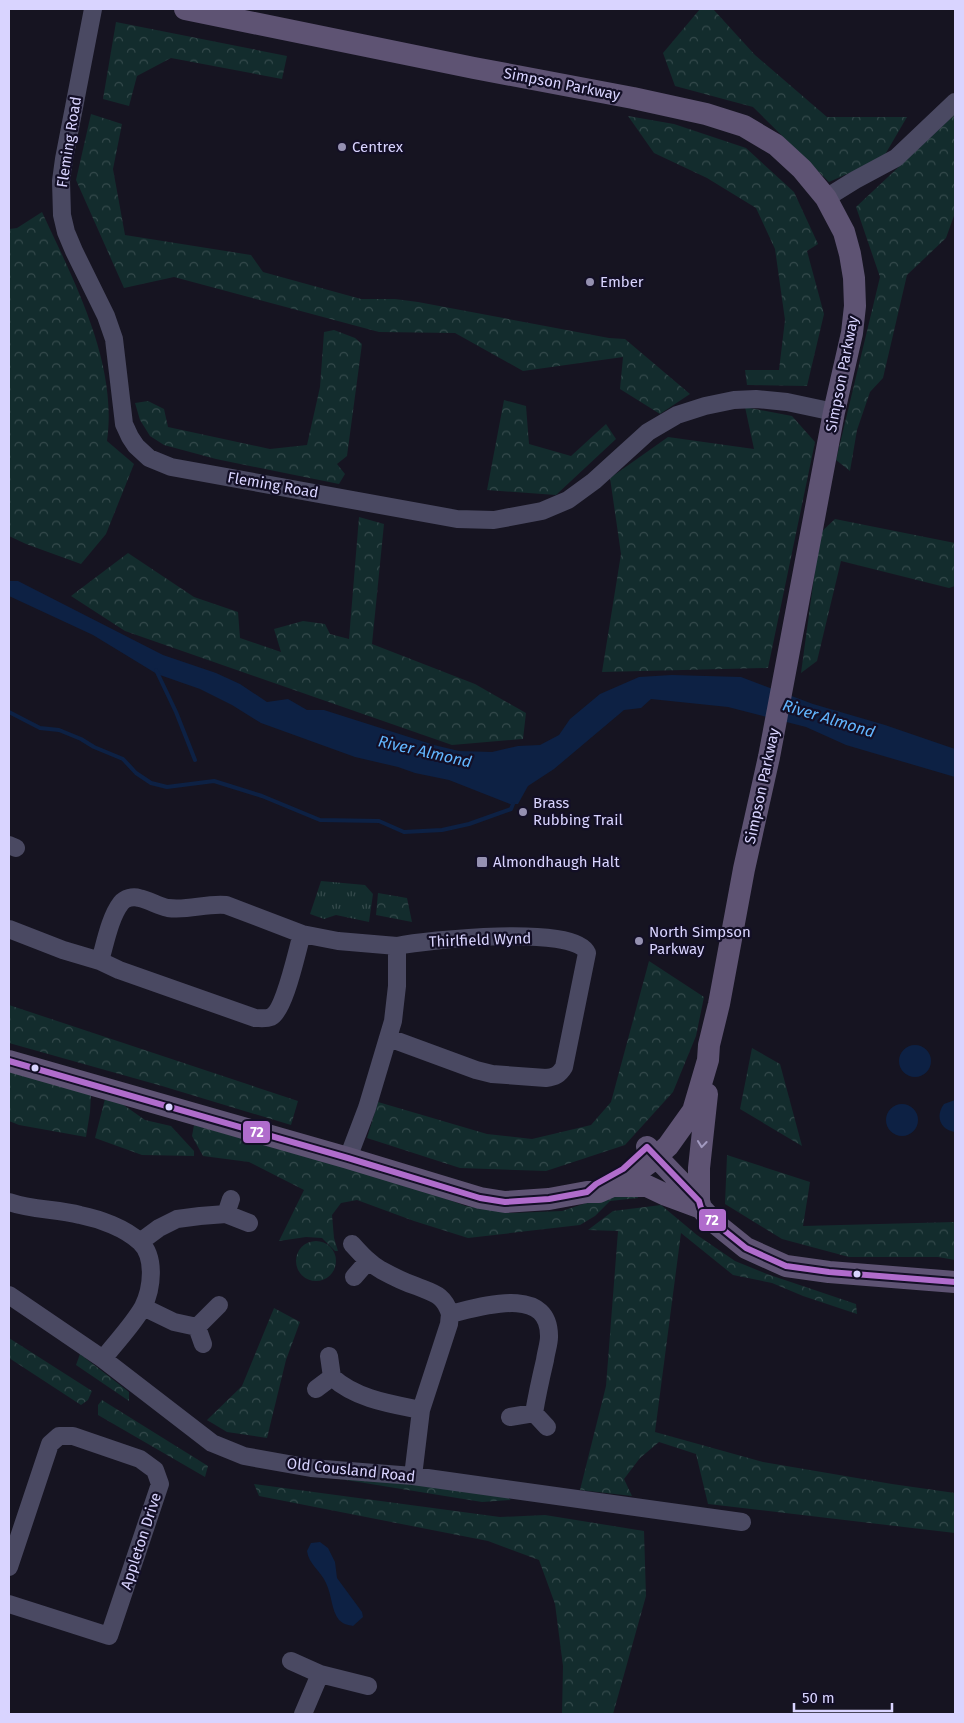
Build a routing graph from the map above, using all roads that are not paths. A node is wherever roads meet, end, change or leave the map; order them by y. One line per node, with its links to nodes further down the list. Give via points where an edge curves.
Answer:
1 (93, 9): 5 (street, Fleming Road, via 64,159 62,215 66,232 114,339 124,424 133,442 148,458 171,467 302,491 457,518 494,520 542,512 568,500 648,432 677,415 734,400 756,399)
2 (197, 10): 4 (main road, Simpson Parkway, via 706,114 744,126 776,145)
3 (955, 102): 4 (street, via 896,158)
4 (826, 198): 5 (main road, Simpson Parkway, via 844,232 854,278 852,333)
5 (834, 412): 11 (main road, Simpson Parkway, via 769,757)
6 (9, 929): 9 (street)
7 (302, 934): 8 (street, Thirlfield Wynd); 9 (street, Thirlfield Wynd, via 226,906 168,908 138,897 129,898 121,904 111,925); 9 (street, via 279,1007 275,1014 264,1019 168,988)
8 (397, 946): 10 (street, via 396,1001); 10 (street, Thirlfield Wynd, via 450,939 517,936 572,941 585,948 587,953 564,1067 554,1078 492,1074)
9 (100, 961)
10 (389, 1038): 14 (street)
11 (708, 1053): 13 (main road, Simpson Parkway, via 694,1111 680,1131); 18 (main road, one-way to 18)
12 (9, 1061): 14 (main road, Simpson Parkway)
13 (648, 1155): 15 (main road, Simpson Parkway, via 626,1180); 16 (main road, Simpson Parkway); 18 (main road)
14 (348, 1158): 16 (main road, Simpson Parkway, via 505,1202 550,1200)
15 (614, 1186): 16 (main road, Simpson Parkway, via 599,1192); 18 (main road, via 648,1186)
16 (587, 1192)
17 (9, 1202): 20 (street, via 26,1208 96,1219)
18 (698, 1205): 24 (main road, via 746,1248 786,1266)
19 (249, 1223): 20 (street, via 229,1207 177,1219)
20 (140, 1242): 27 (street, via 148,1255 151,1273)
21 (352, 1244): 22 (street)
22 (368, 1261): 23 (street); 28 (street, via 394,1277 432,1291 442,1299)
23 (354, 1277)
24 (955, 1282)
25 (9, 1295): 32 (street, Old Cousland Road)
26 (219, 1305): 29 (street)
27 (143, 1307): 29 (street, via 174,1322); 32 (street)
28 (450, 1314): 35 (street); 36 (street, via 514,1302 540,1311 546,1320 549,1337)
29 (197, 1327): 30 (street)
30 (203, 1344)
31 (329, 1356): 33 (street)
32 (102, 1359): 39 (street, Old Cousland Road, via 212,1443 244,1456 311,1468)
33 (332, 1378): 34 (street); 35 (street, via 357,1394)
34 (316, 1389)
35 (422, 1410): 39 (street)
36 (534, 1413): 37 (street); 38 (street)
37 (510, 1417)
38 (547, 1427)
39 (412, 1476): 40 (street, Old Cousland Road)
40 (742, 1522)
41 (12, 1543): 42 (street, Appleton Drive); 43 (street, Appleton Drive, via 50,1444 59,1436 73,1436 140,1459 155,1470 160,1484 110,1636)
42 (9, 1567)
43 (9, 1604)
44 (291, 1660): 45 (street)
45 (320, 1674): 46 (street); 47 (street)
46 (368, 1686)
47 (303, 1714)

